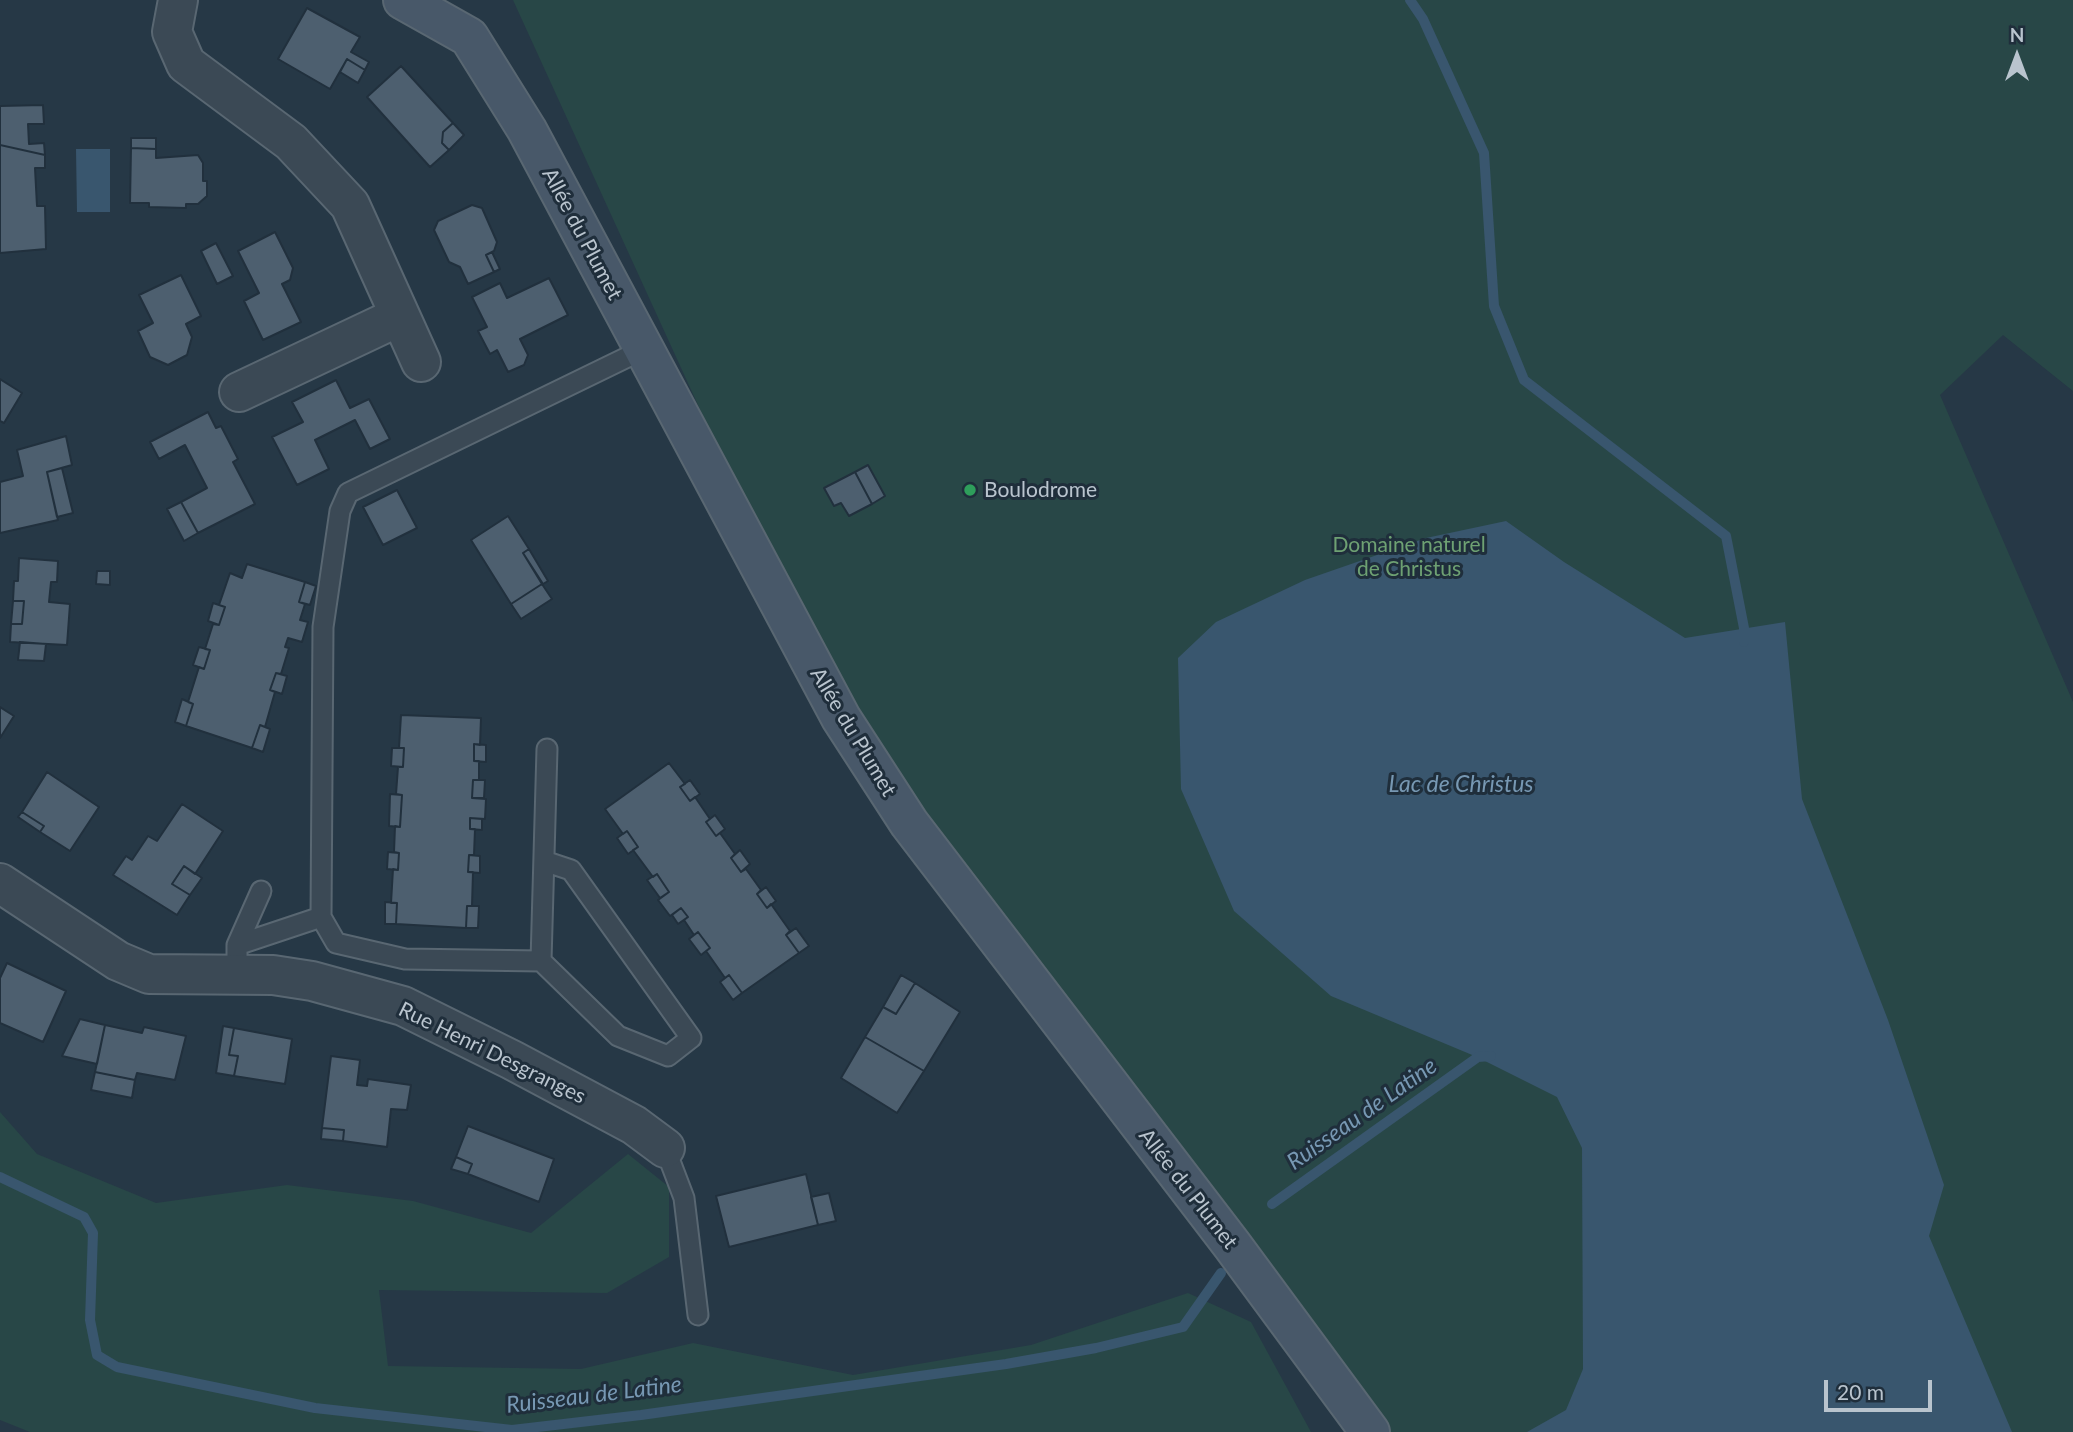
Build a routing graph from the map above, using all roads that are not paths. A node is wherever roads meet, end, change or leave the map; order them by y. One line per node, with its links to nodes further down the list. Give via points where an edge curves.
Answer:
1 (178, 0): 3 (street, via 172,32 187,64 291,142 350,205)
2 (402, 0): 4 (street, Allée du Plumet, via 469,37 527,130)
3 (400, 316): 5 (street); 6 (street)
4 (644, 349): 11 (lane, via 348,493 340,511 323,627); 16 (street, Allée du Plumet, via 841,718 909,823)
5 (421, 362)
6 (239, 393)
7 (547, 749): 8 (lane)
8 (544, 861): 13 (lane); 13 (lane, via 571,870 691,1038 668,1056 618,1036)
9 (0, 883): 12 (street, Rue Henri Desgranges, via 118,961 149,974)
10 (261, 891): 12 (lane)
11 (321, 917): 12 (lane); 13 (lane, via 336,943 405,959)
12 (237, 960): 14 (street, Rue Henri Desgranges, via 273,975 403,1006 634,1125)
13 (541, 961)
14 (665, 1148): 15 (lane, via 684,1198)
15 (698, 1315)
16 (1370, 1432)

